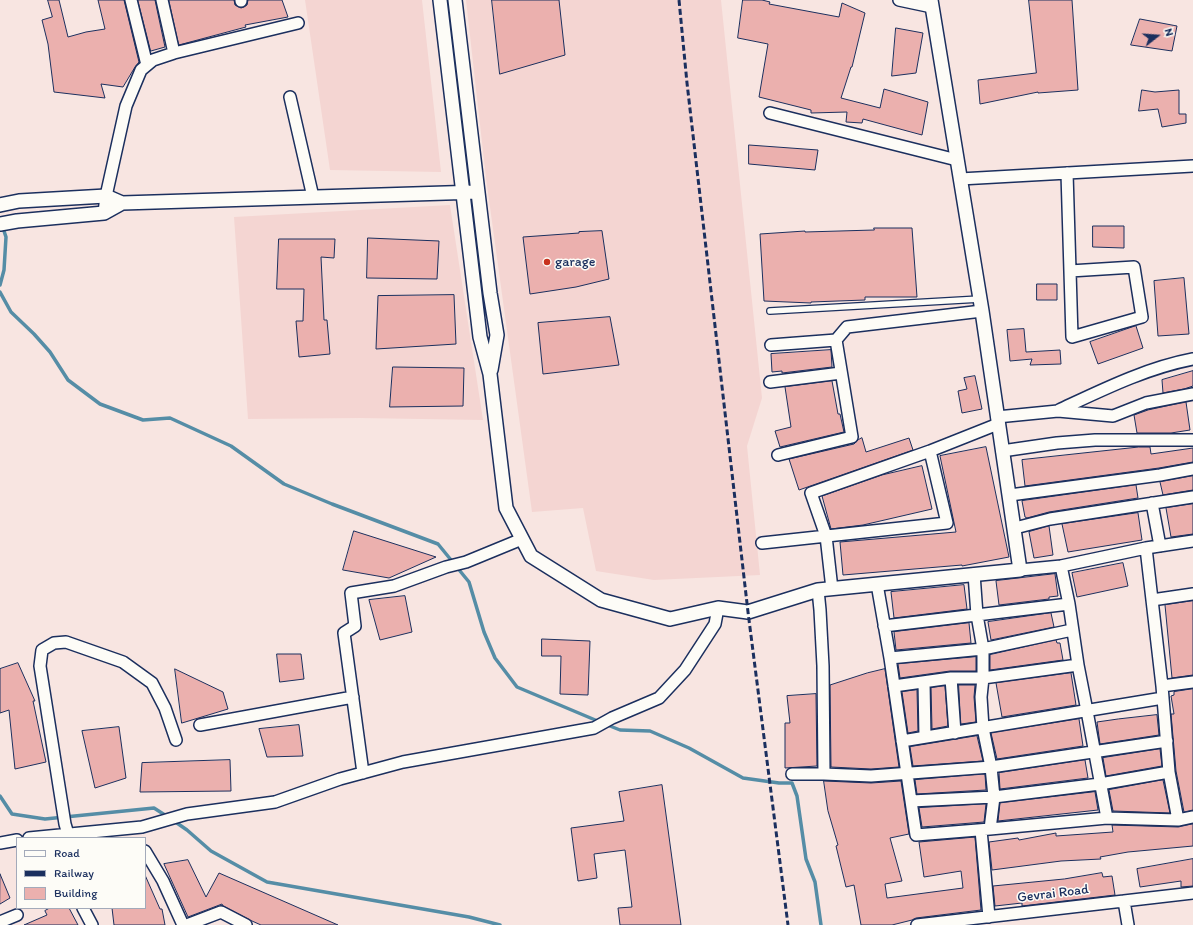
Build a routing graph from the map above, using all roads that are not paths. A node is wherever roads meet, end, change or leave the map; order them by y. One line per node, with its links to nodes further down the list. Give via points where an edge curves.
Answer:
1 (131, 0): 9 (street)
2 (162, 0): 8 (street)
3 (440, 0): 17 (street)
4 (456, 0): 16 (street)
5 (899, 0): 6 (street)
6 (931, 4): 12 (street)
7 (298, 23): 8 (street)
8 (174, 53): 9 (street, via 153,60)
9 (147, 65): 18 (street, via 141,70 126,106)
10 (290, 97): 19 (street)
11 (770, 113): 12 (street)
12 (957, 160): 15 (street)
13 (1193, 166): 14 (street)
14 (1068, 173): 15 (street); 24 (street)
15 (960, 179): 25 (street)
16 (478, 192): 17 (street); 31 (street, via 497,335)
17 (463, 193): 19 (street); 31 (street, via 480,338)
18 (106, 196): 20 (street); 21 (street, via 19,201); 22 (street)
19 (313, 197): 20 (street)
20 (122, 203): 22 (street)
21 (0, 205)
22 (104, 213): 23 (street)
23 (0, 224)
24 (1070, 271): 24 (street, via 1072,337 1142,316 1134,267)
25 (981, 305): 26 (lane); 27 (street, via 847,327); 35 (street)
26 (770, 311)
27 (836, 340): 28 (street); 30 (street)
28 (771, 345)
29 (1193, 359): 34 (street, via 1176,362 1119,382)
30 (841, 373): 32 (street); 39 (street, via 852,437)
31 (490, 374): 46 (street, via 506,508)
32 (770, 382)
33 (1193, 394): 34 (street, via 1146,403 1113,416)
34 (1058, 410): 35 (street)
35 (998, 420): 37 (street); 38 (street)
36 (1193, 440): 38 (street, via 1095,440)
37 (930, 451): 45 (street, via 811,493); 45 (street, via 947,523)
38 (1002, 451): 41 (street)
39 (778, 455)
40 (1193, 469): 41 (street)
41 (1010, 495): 44 (street)
42 (1193, 498): 43 (street)
43 (1152, 503): 44 (street, via 1050,519); 49 (street)
44 (1015, 528): 52 (street)
45 (826, 536): 48 (street); 55 (street)
46 (522, 539): 60 (street, via 531,556 601,600 670,619); 73 (street, via 466,562 394,586 351,593 355,626 344,633)
47 (1193, 542): 49 (street)
48 (762, 543)
49 (1160, 546): 50 (street)
50 (1146, 548): 51 (street); 58 (street)
51 (1061, 566): 52 (street); 59 (street)
52 (1020, 570): 53 (street)
53 (974, 574): 54 (street); 61 (street)
54 (877, 584): 55 (street); 62 (street)
55 (832, 589): 56 (street)
56 (818, 590): 60 (street, via 748,612); 88 (street, via 823,666)
57 (1193, 594): 58 (street)
58 (1152, 600): 72 (street)
59 (1069, 604): 61 (street); 63 (street)
60 (718, 608): 86 (street, via 715,624 685,670 658,698 594,728 403,762)
61 (977, 615): 62 (street); 64 (street)
62 (884, 626): 65 (street)
63 (1072, 630): 64 (street); 66 (street)
64 (983, 649): 65 (street); 68 (street)
65 (890, 658): 71 (street)
66 (1078, 665): 68 (street); 75 (street)
67 (952, 678): 68 (street); 69 (street); 78 (street)
68 (983, 678): 77 (street)
69 (924, 682): 71 (street); 79 (street)
70 (1193, 682): 72 (street)
71 (894, 686): 81 (street)
72 (1162, 686): 74 (street)
73 (353, 697): 76 (street); 86 (street)
74 (1163, 698): 75 (street); 82 (street)
75 (1088, 711): 77 (street); 83 (street)
76 (200, 725)
77 (983, 728): 78 (street); 84 (street)
78 (955, 733): 79 (street)
79 (925, 738): 81 (street)
80 (176, 740): 96 (street, via 165,708 152,683 123,662 66,642 54,642 42,650 40,666)
81 (902, 741): 89 (street)
82 (1167, 741): 83 (street); 85 (street)
83 (1095, 752): 84 (street); 90 (street)
84 (991, 767): 89 (street); 91 (street)
85 (1169, 772): 90 (street); 95 (street)
86 (364, 773): 98 (street, via 275,802 187,814)
87 (792, 774): 88 (street)
88 (824, 774): 89 (street)
89 (907, 774): 92 (street)
90 (1100, 784): 91 (street); 94 (street)
91 (994, 797): 92 (street); 97 (street)
92 (911, 801): 97 (street, via 916,835)
93 (1193, 817): 95 (street)
94 (1107, 818): 95 (street); 97 (street)
95 (1178, 820)
96 (67, 829): 98 (street); 99 (street)
97 (986, 830): 107 (street)
98 (137, 831)
99 (43, 837)
100 (16, 840): 101 (street)
101 (0, 843)
102 (146, 853): 110 (street, via 163,881)
103 (1193, 893): 104 (street, Gevrai Road)
104 (1124, 901): 107 (street, Gevrai Road); 114 (street)
105 (84, 909): 109 (street)
106 (17, 915): 108 (street)
107 (989, 917): 113 (street, Gevrai Road)
108 (0, 922)
109 (92, 925)
110 (183, 925)
111 (187, 925): 112 (street, via 221,912)
112 (246, 925)
113 (917, 925)
114 (1128, 925)

